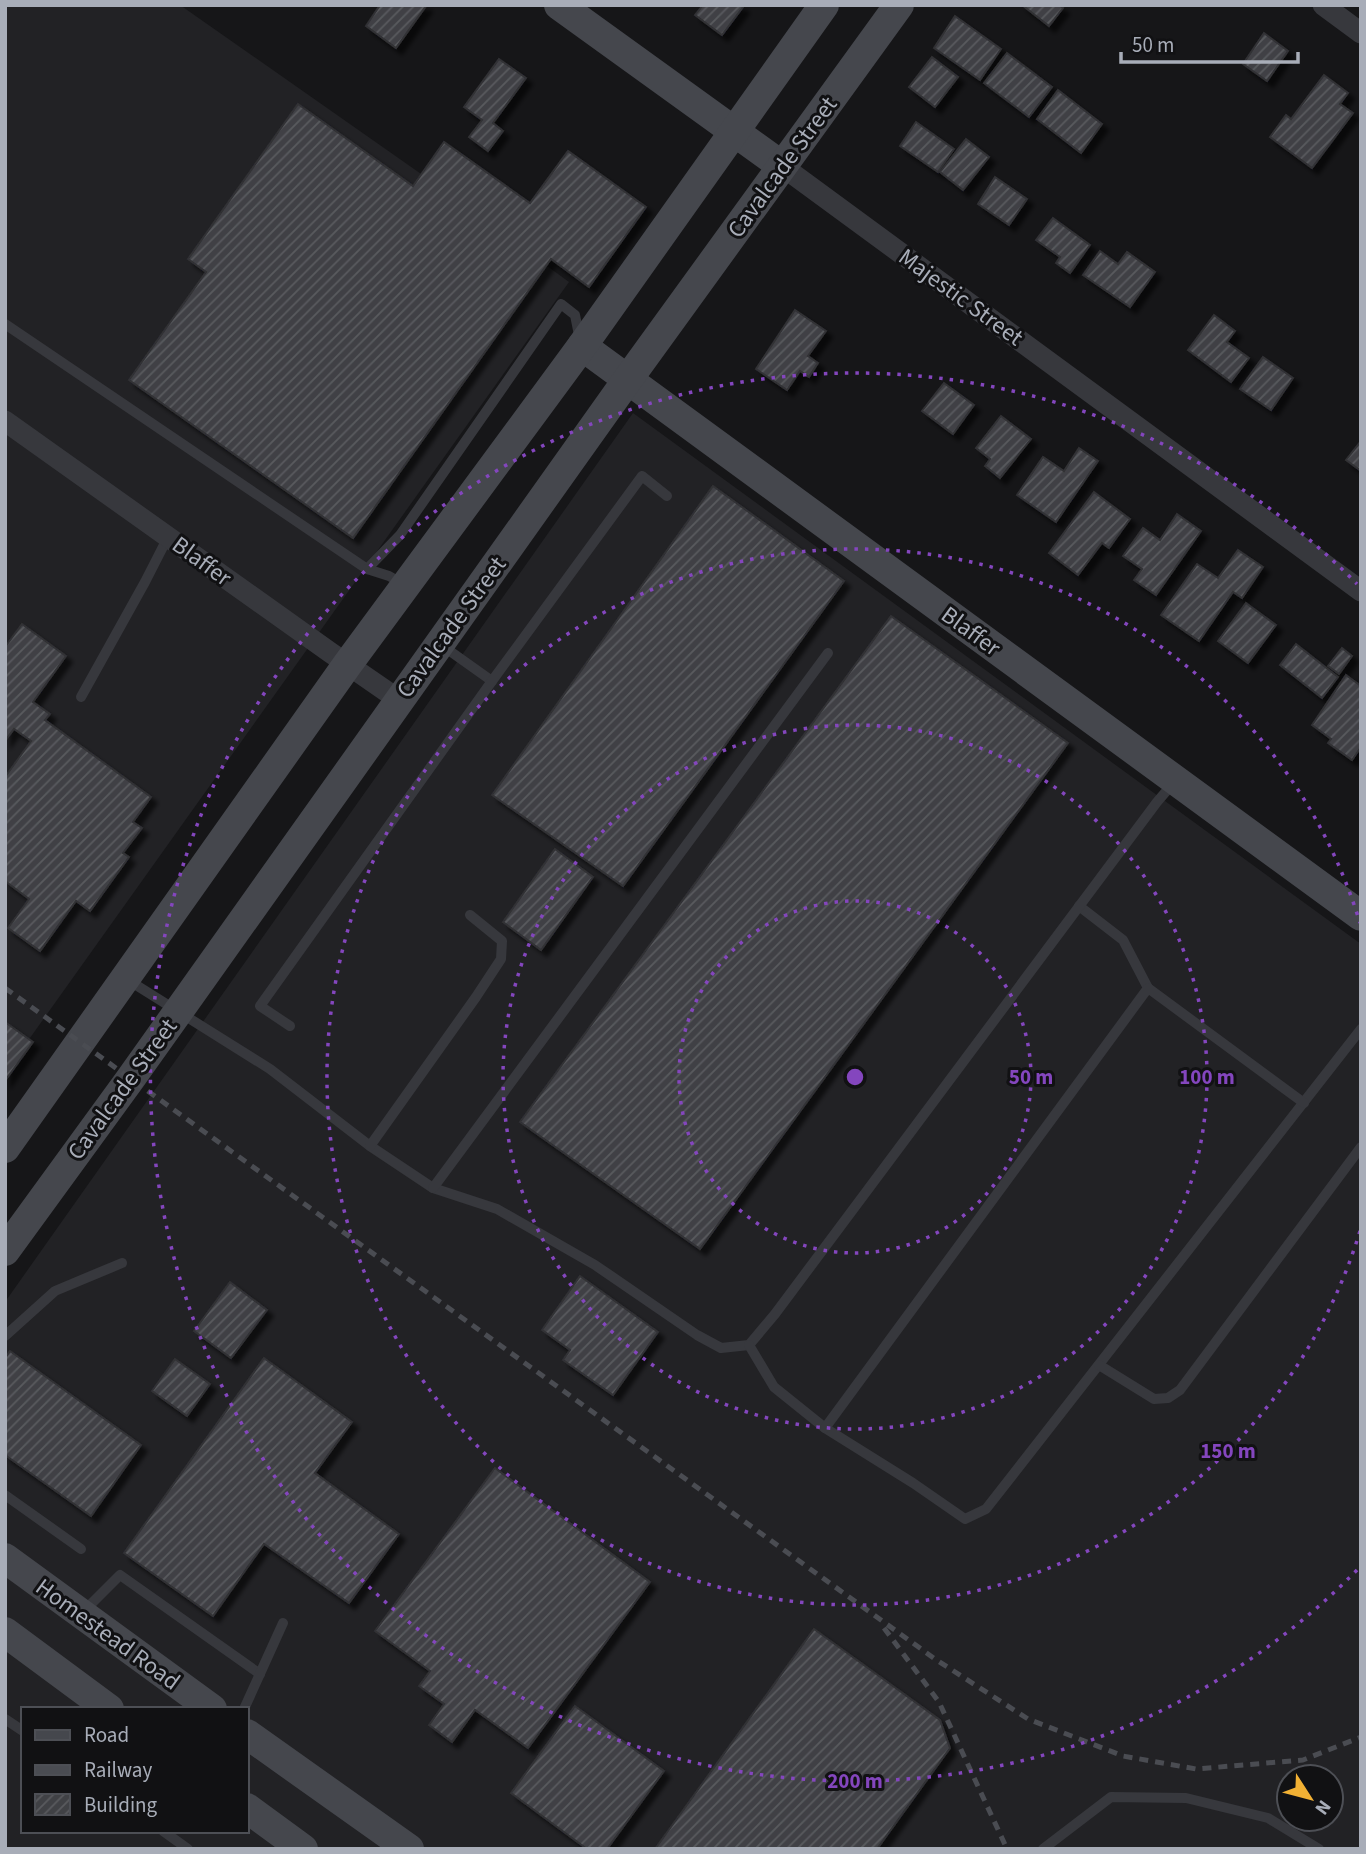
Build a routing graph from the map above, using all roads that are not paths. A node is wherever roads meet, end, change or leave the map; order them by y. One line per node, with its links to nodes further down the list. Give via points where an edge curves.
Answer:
1 (559, 5): 6 (main road, Majestic Street)
2 (824, 5): 6 (main road)
3 (900, 5): 7 (main road, Cavalcade Street)
4 (1323, 5): 5 (street)
5 (1361, 33)
6 (733, 131): 7 (main road, Majestic Street); 9 (main road)
7 (782, 166): 10 (main road, Cavalcade Street); 16 (street, Majestic Street)
8 (5, 324): 14 (lane)
9 (582, 346): 10 (main road, Blaffer); 14 (lane, via 575,315 561,304 400,535); 15 (main road)
10 (628, 379): 17 (main road, Cavalcade Street); 23 (main road, Blaffer)
11 (5, 421): 13 (street, Blaffer)
12 (667, 496): 20 (lane, via 642,476)
13 (168, 537): 19 (street, Blaffer); 21 (lane)
14 (367, 569): 15 (lane)
15 (405, 586): 19 (main road)
16 (1361, 591)
17 (440, 643): 20 (lane); 22 (main road, Cavalcade Street)
18 (828, 653): 36 (lane)
19 (347, 665): 22 (street, Blaffer); 27 (main road)
20 (492, 681): 30 (lane, via 260,1006)
21 (81, 697)
22 (399, 700): 29 (main road, Cavalcade Street)
23 (1176, 781): 24 (lane); 26 (main road, Blaffer)
24 (1079, 906): 28 (lane, via 1123,940); 40 (lane)
25 (470, 915): 33 (lane, via 502,941 501,959)
26 (1361, 916)
27 (126, 978): 29 (lane); 35 (main road)
28 (1148, 988): 32 (lane); 42 (lane)
29 (178, 1012): 33 (lane, via 270,1069); 37 (main road, Cavalcade Street)
30 (290, 1026)
31 (1361, 1029): 32 (lane)
32 (1304, 1103): 41 (lane)
33 (370, 1146): 36 (lane)
34 (1361, 1147): 41 (lane, via 1180,1390 1168,1398 1154,1399)
35 (5, 1148)
36 (433, 1188): 40 (lane, via 497,1209 595,1265 721,1348)
37 (5, 1251)
38 (122, 1263): 39 (lane, via 55,1291)
39 (5, 1336)
40 (750, 1345): 42 (lane, via 774,1387)
41 (1099, 1365): 42 (lane, via 986,1509 965,1519)
42 (825, 1428)
43 (5, 1495): 44 (lane)
44 (81, 1549)
45 (5, 1558): 46 (main road, Homestead Road)
46 (82, 1614): 49 (lane, via 120,1575); 50 (main road, Homestead Road)
47 (283, 1623): 49 (lane)
48 (5, 1632): 51 (main road)
49 (260, 1674): 52 (lane)
50 (199, 1705)
51 (106, 1707)
52 (245, 1707)
53 (5, 1718): 54 (lane)
54 (21, 1730)
55 (248, 1735): 60 (main road)
56 (248, 1809): 58 (main road)
57 (166, 1833): 59 (lane)
58 (302, 1848)
59 (188, 1849)
60 (409, 1849)
61 (1042, 1849): 62 (lane, via 1111,1797 1186,1798 1268,1818)
62 (1319, 1849)

